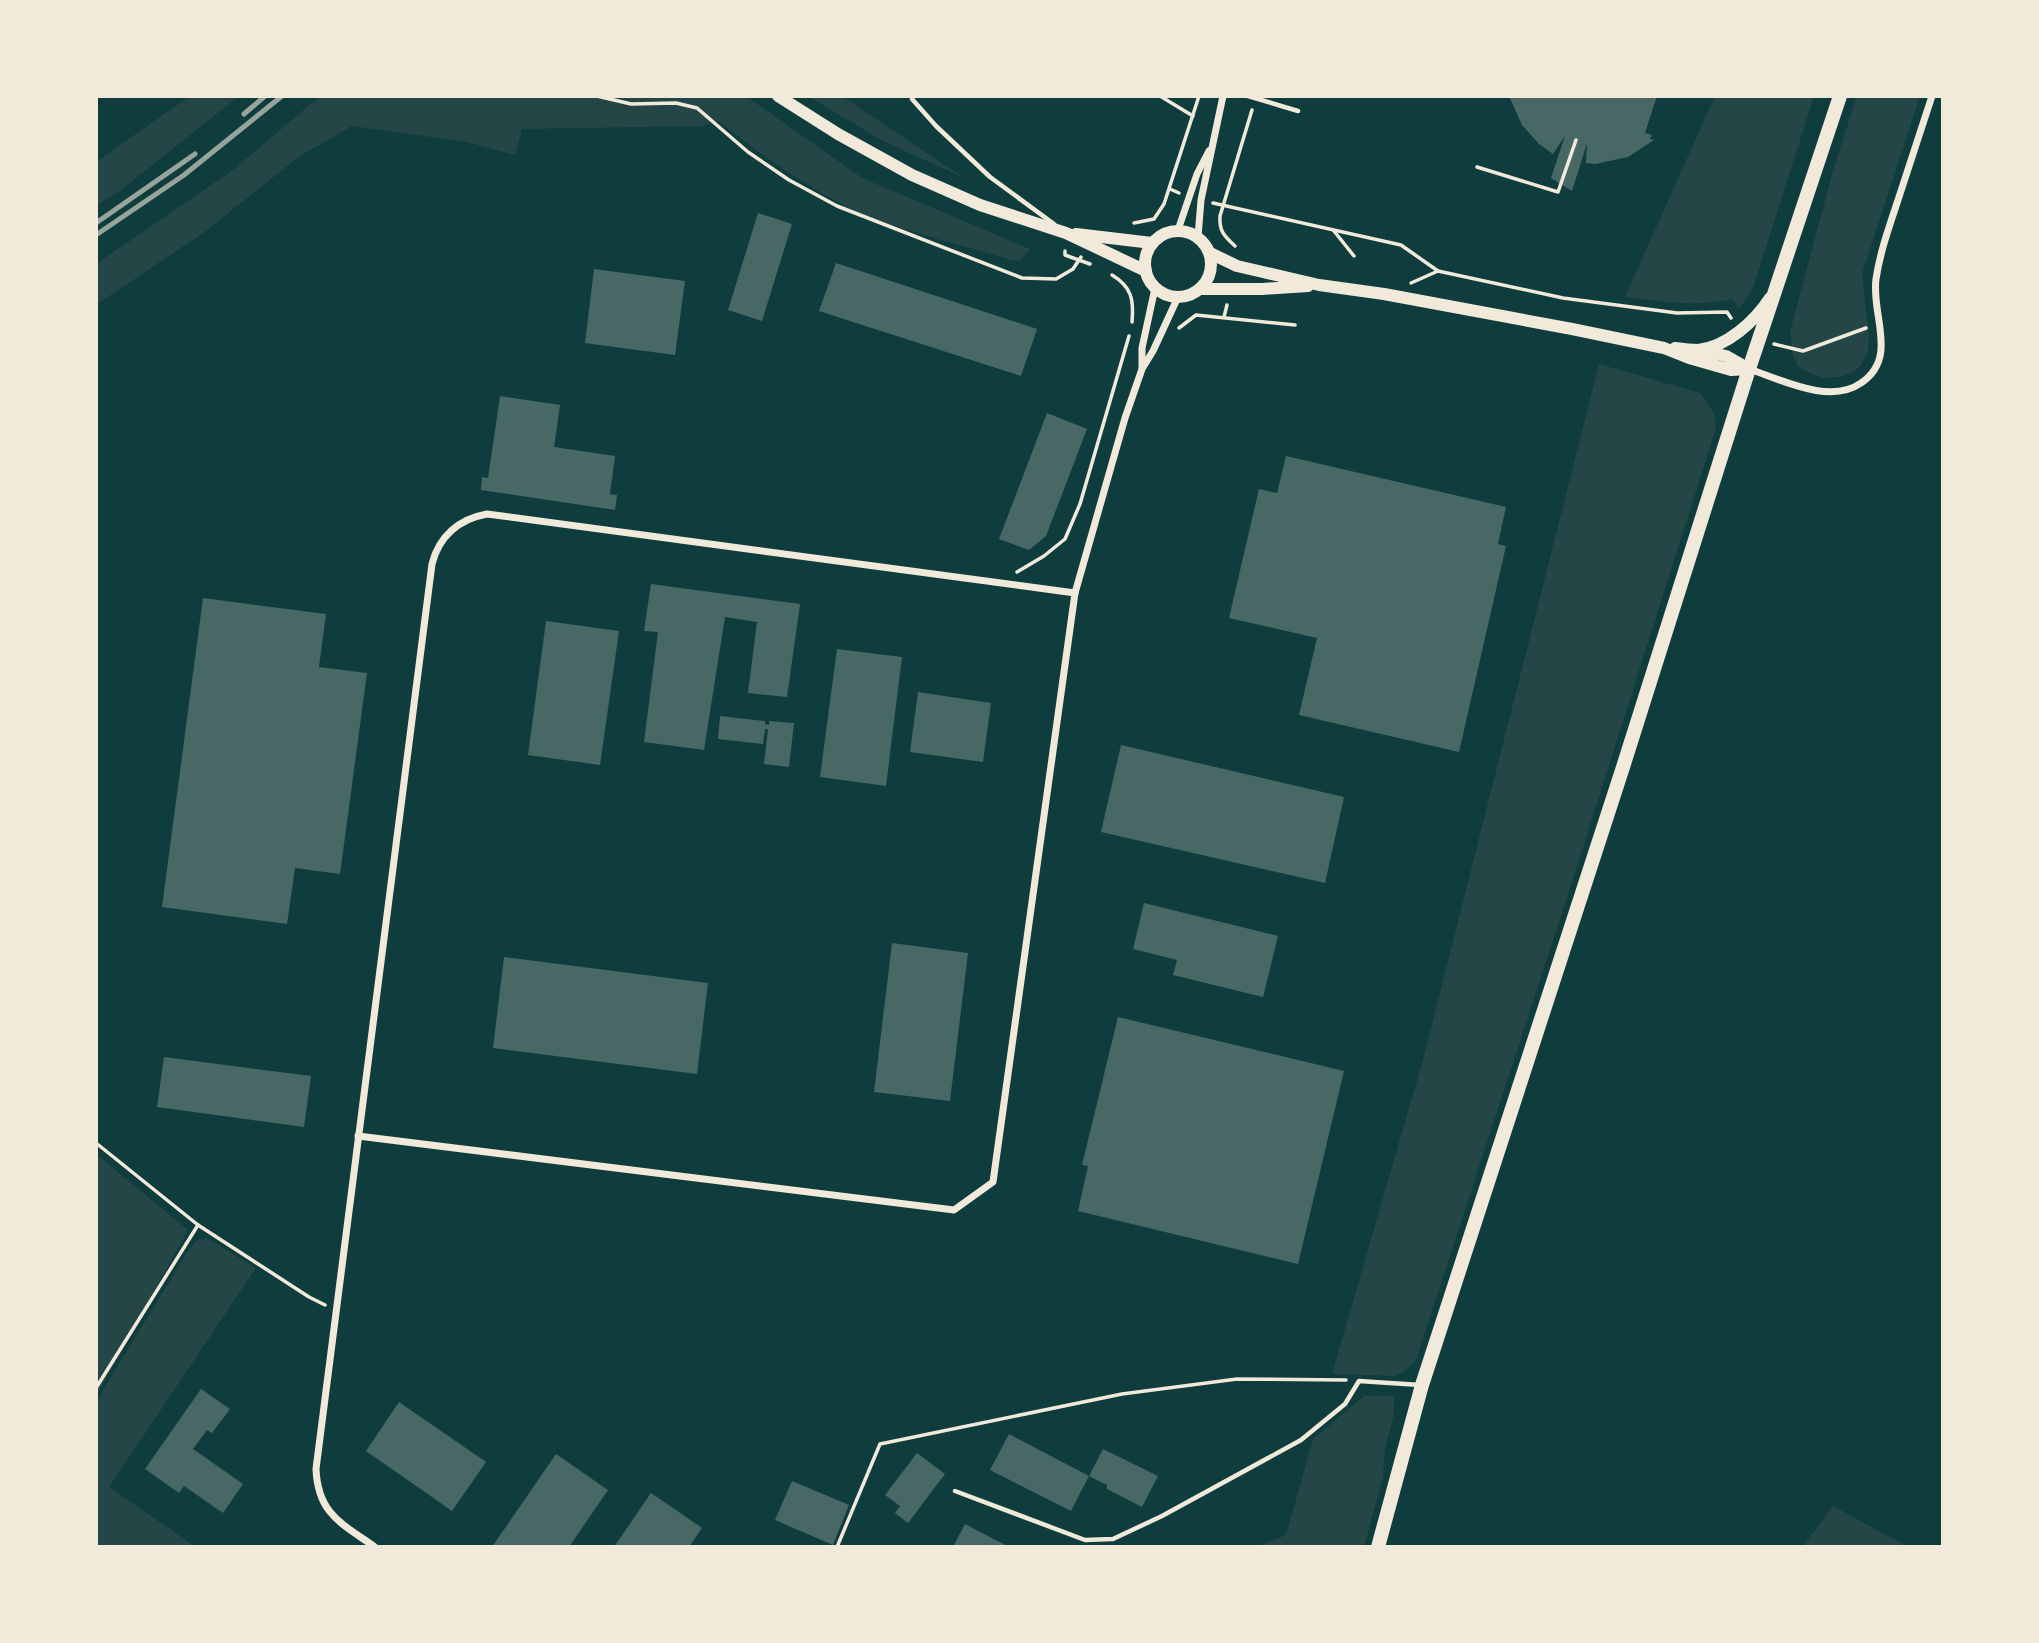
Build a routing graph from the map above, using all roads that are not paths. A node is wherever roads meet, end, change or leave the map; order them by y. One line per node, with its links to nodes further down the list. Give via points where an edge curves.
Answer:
1 (778, 96): 10 (street, via 912,175 980,205)
2 (912, 96): 10 (lane, via 936,126 990,177)
3 (1223, 96): 8 (street)
4 (1248, 96): 7 (lane)
5 (1839, 96): 17 (main road)
6 (1932, 96): 23 (street, via 1876,281 1883,350 1872,374 1837,392)
7 (1298, 111)
8 (1210, 147): 9 (street); 11 (street)
9 (1178, 230): 11 (street); 12 (street)
10 (1066, 233): 12 (street); 14 (street)
11 (1198, 237): 13 (street)
12 (1152, 243): 14 (street)
13 (1210, 253): 15 (street, via 1237,266); 18 (street, via 1210,273)
14 (1146, 271): 16 (street)
15 (1319, 285): 18 (street); 20 (street)
16 (1155, 288): 19 (street); 22 (street)
17 (1776, 288): 21 (street, via 1759,314 1740,331); 23 (main road)
18 (1200, 289): 19 (street)
19 (1178, 297): 22 (street)
20 (1664, 348): 21 (street); 23 (street, via 1731,370)
21 (1699, 350): 23 (street, via 1726,356)
22 (1142, 369): 24 (street)
23 (1749, 369): 26 (main road)
24 (1075, 593): 25 (street, via 993,1182 954,1210); 25 (street, via 487,514 454,527 432,565)
25 (358, 1136): 28 (street, via 316,1469 320,1498 330,1513)
26 (1422, 1385): 27 (lane, via 1359,1381 1345,1404 1300,1440 1113,1539 1085,1539); 29 (main road)
27 (956, 1491)
28 (375, 1547)
29 (1378, 1547)

